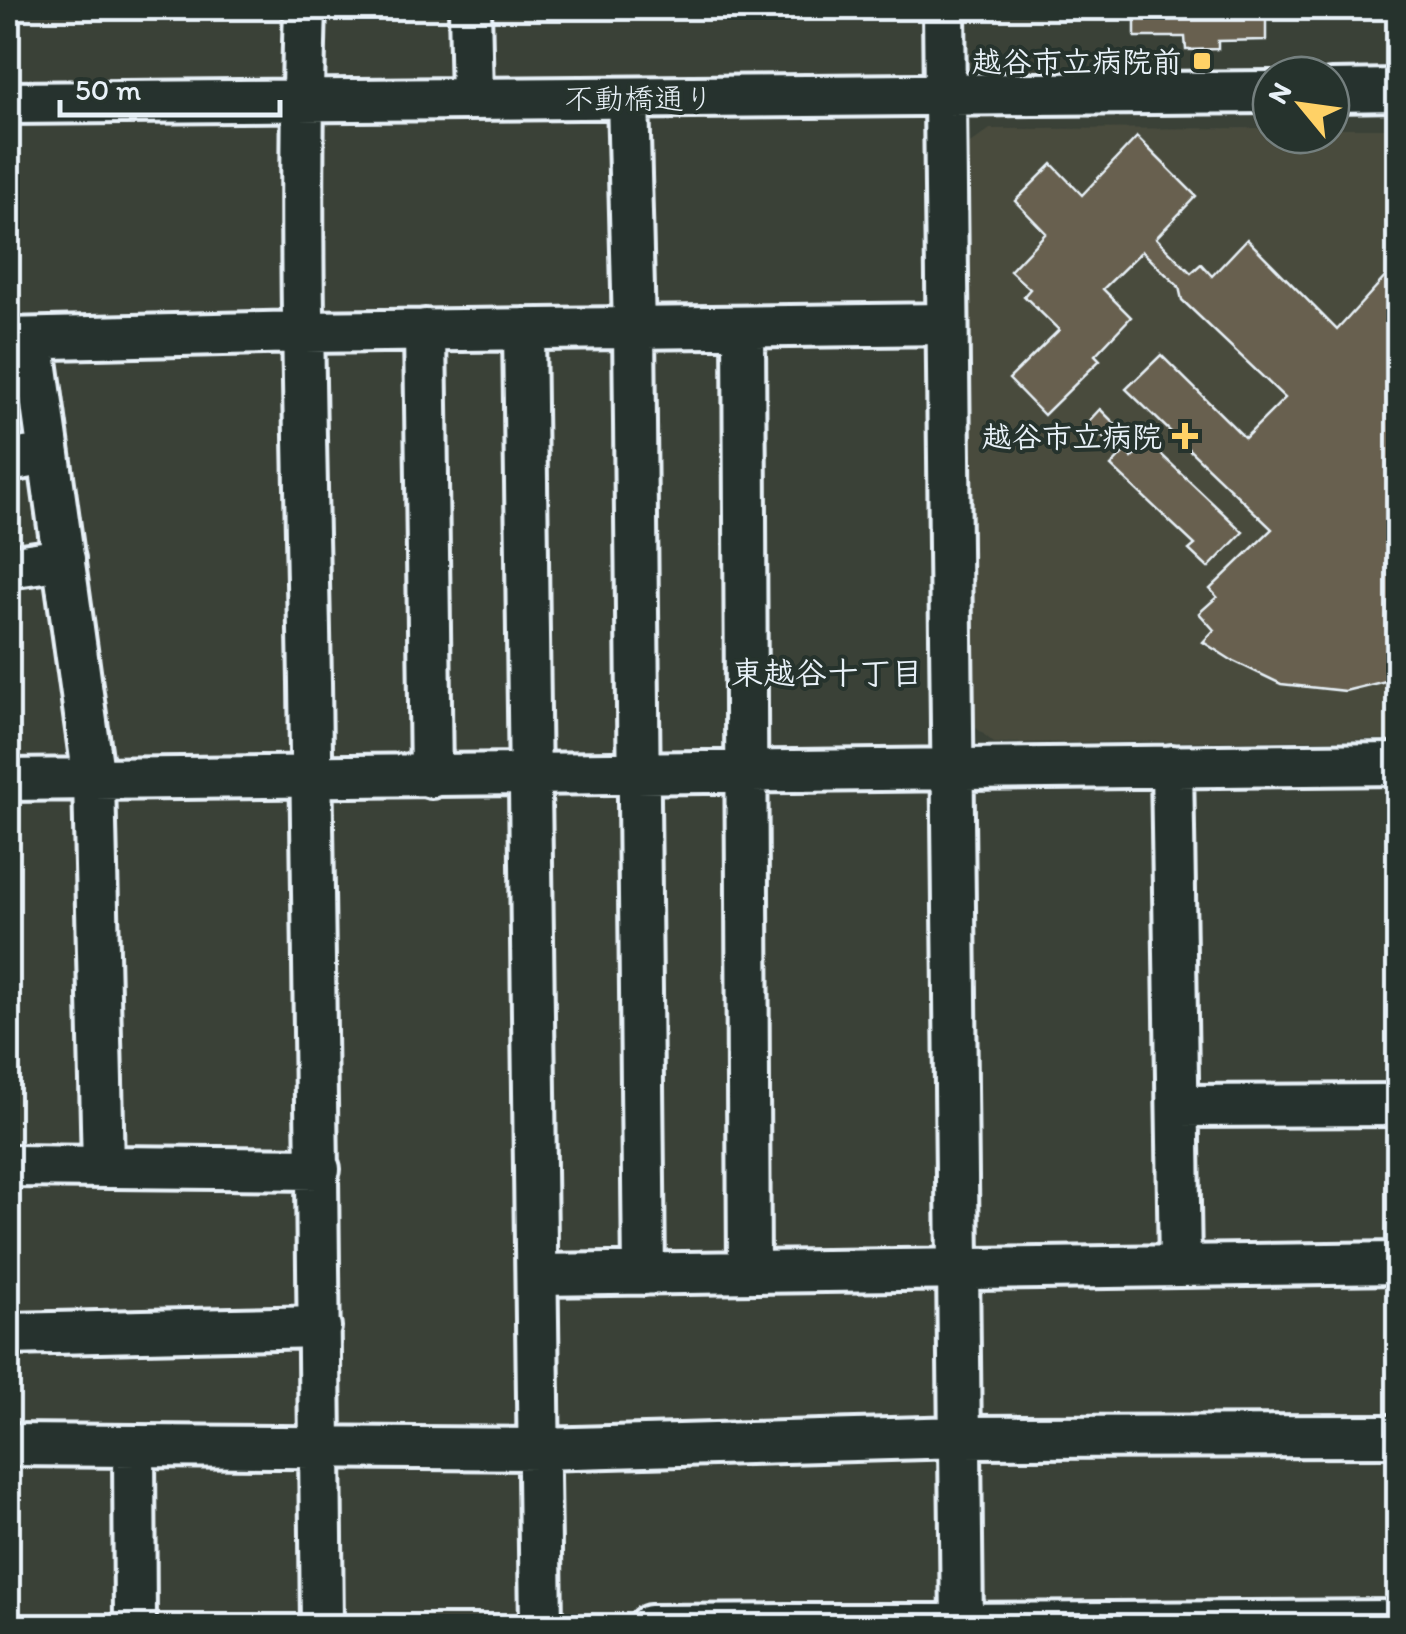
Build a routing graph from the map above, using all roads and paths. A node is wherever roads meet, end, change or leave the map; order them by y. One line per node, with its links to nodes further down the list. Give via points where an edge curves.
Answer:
1 (305, 8): 10 (street)
2 (470, 8): 8 (street)
3 (944, 8): 7 (street)
4 (1398, 90): 5 (street)
5 (1351, 91)
6 (1251, 92): 7 (street, 不動橋通り)
7 (945, 96): 9 (street, 不動橋通り); 12 (street)
8 (472, 98): 9 (street, 不動橋通り); 10 (street, 不動橋通り)
9 (628, 98): 14 (street)
10 (302, 99): 11 (street, 不動橋通り); 17 (street)
11 (8, 102)
12 (947, 324): 13 (street); 25 (street)
13 (744, 327): 14 (street); 26 (street)
14 (634, 328): 15 (street); 27 (street)
15 (524, 329): 16 (street); 28 (street)
16 (425, 330): 17 (street); 29 (street)
17 (304, 332): 18 (street); 30 (street)
18 (20, 339): 19 (street)
19 (49, 454): 20 (street); 21 (street)
20 (8, 460)
21 (64, 559): 22 (street); 32 (street)
22 (8, 567)
23 (1398, 764): 24 (street)
24 (1172, 766): 25 (street); 34 (street)
25 (953, 770): 26 (street); 40 (street)
26 (746, 774): 27 (street); 41 (street)
27 (639, 775): 28 (street); 42 (street)
28 (530, 776): 29 (street); 43 (street)
29 (431, 777): 30 (street)
30 (311, 778): 32 (street); 37 (street)
31 (8, 780): 32 (street)
32 (94, 780): 36 (street)
33 (1398, 1105): 34 (street)
34 (1178, 1106): 39 (street)
35 (8, 1166): 36 (street)
36 (104, 1167): 37 (street)
37 (319, 1169): 44 (street)
38 (1398, 1263): 39 (street)
39 (1180, 1266): 40 (street)
40 (959, 1269): 41 (street); 47 (street)
41 (750, 1272): 42 (street)
42 (644, 1274): 43 (street)
43 (537, 1276): 51 (street)
44 (320, 1327): 45 (street); 50 (street)
45 (8, 1334)
46 (1398, 1436): 47 (street)
47 (960, 1437): 51 (street); 53 (street)
48 (8, 1445): 49 (street)
49 (134, 1446): 50 (street); 55 (street)
50 (320, 1448): 51 (street); 56 (street)
51 (540, 1449): 57 (street)
52 (1398, 1621): 54 (street)
53 (962, 1625): 54 (street); 59 (street)
54 (1132, 1625)
55 (134, 1626)
56 (322, 1626)
57 (542, 1626)
58 (650, 1626): 59 (street)
59 (752, 1626)

